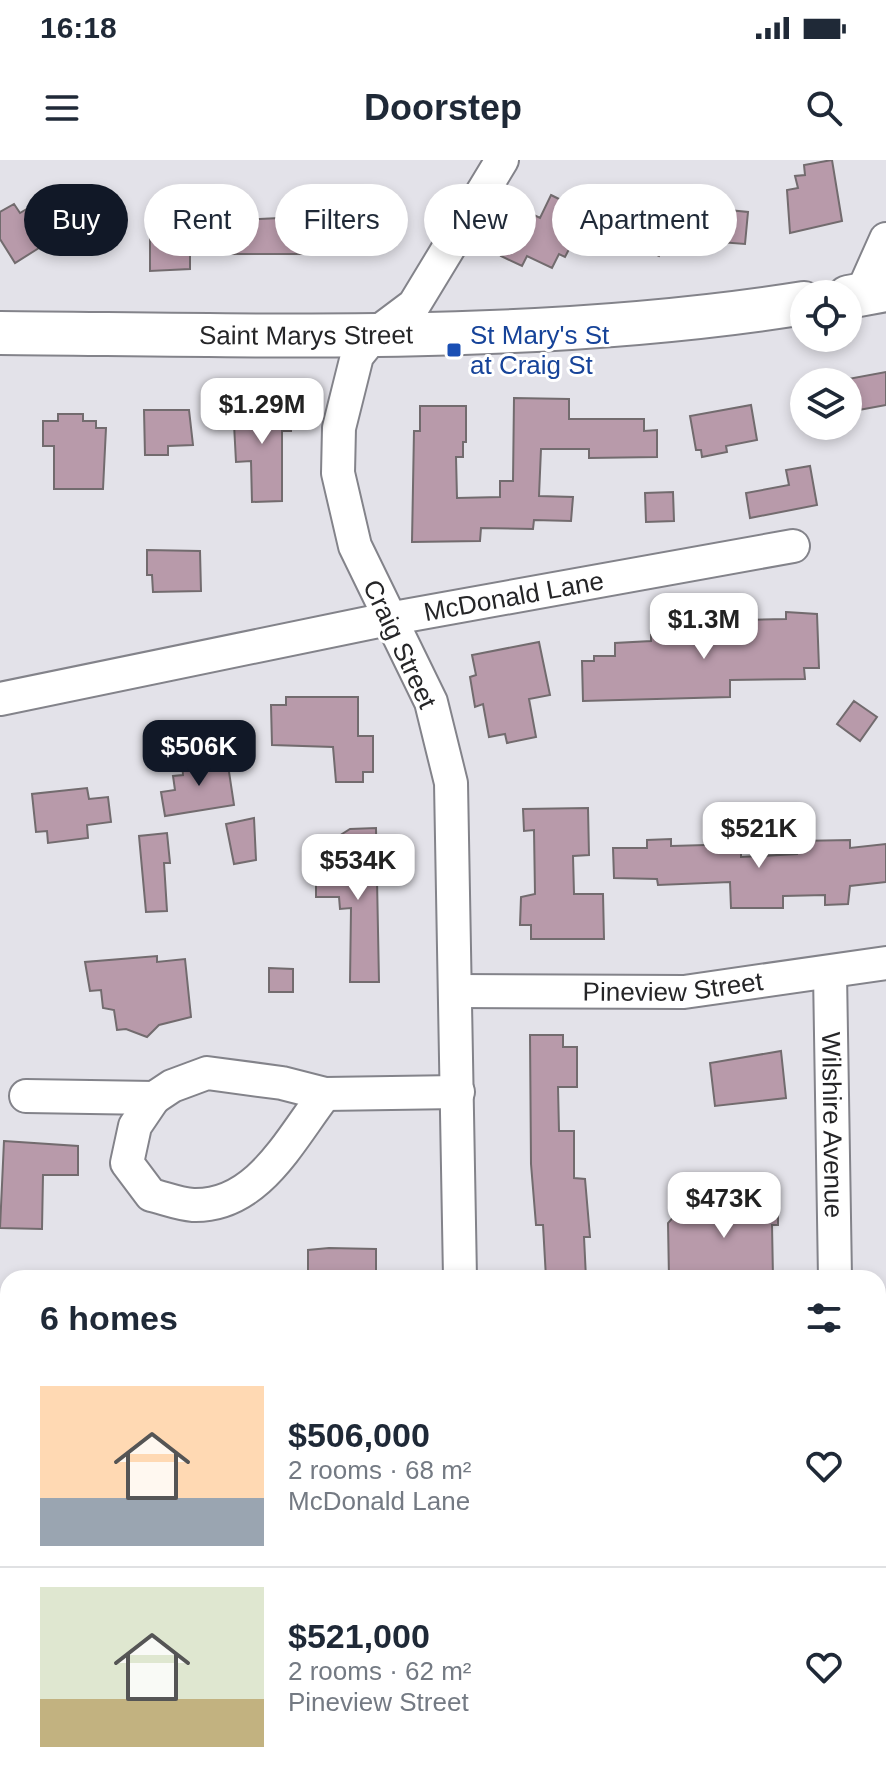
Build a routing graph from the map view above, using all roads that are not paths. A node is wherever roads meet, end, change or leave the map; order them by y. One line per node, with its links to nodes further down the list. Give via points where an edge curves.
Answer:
1 (502, 160): 6 (street, Craig Street, via 414,305)
2 (886, 239): 3 (street)
3 (865, 294)
4 (790, 305): 6 (main road, Saint Marys Street, via 659,322)
5 (0, 333): 6 (main road, Saint Marys Street)
6 (374, 335): 8 (street, Craig Street, via 357,356 339,428 338,473 355,546)
7 (793, 546): 8 (street, McDonald Lane)
8 (388, 619): 9 (street, McDonald Lane); 12 (street, Craig Street, via 431,702 451,783)
9 (0, 699)
10 (886, 963): 11 (street, Pineview Street)
11 (830, 973): 12 (street, Pineview Street, via 684,992); 18 (street, Wilshire Avenue)
12 (457, 991): 13 (street, Craig Street)
13 (458, 1092): 14 (street); 17 (street, Craig Street)
14 (325, 1094): 16 (street, via 207,1073); 16 (street, via 268,1171 235,1199 193,1205 151,1195 127,1163 135,1126)
15 (26, 1096): 16 (street)
16 (154, 1098)
17 (460, 1270)
18 (835, 1270)

